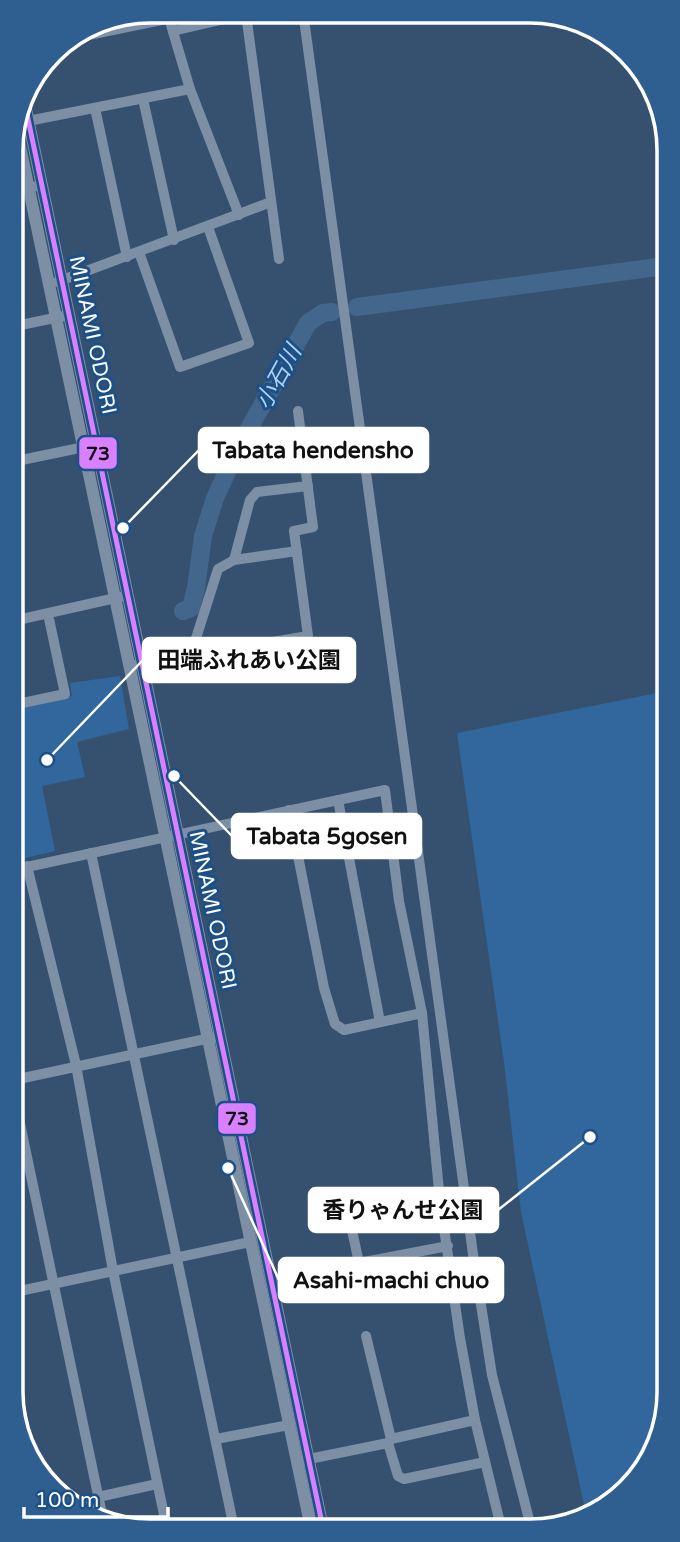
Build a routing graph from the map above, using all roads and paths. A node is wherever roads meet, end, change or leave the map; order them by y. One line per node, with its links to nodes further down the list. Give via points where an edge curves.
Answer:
1 (174, 23): 4 (street)
2 (247, 23): 11 (street)
3 (305, 23): 68 (street, via 473,1254 492,1374)
4 (190, 89): 5 (street); 12 (street)
5 (143, 99): 6 (street); 14 (street)
6 (95, 108): 7 (street); 16 (street)
7 (26, 121)
8 (24, 132): 9 (street, MINAMI ODORI)
9 (35, 187): 10 (street); 18 (street, MINAMI ODORI)
10 (23, 190)
11 (271, 202): 12 (street); 17 (street)
12 (239, 215): 13 (street)
13 (208, 227): 14 (street); 15 (street, via 249,343 180,367)
14 (174, 240): 15 (street)
15 (139, 253): 16 (street)
16 (127, 257): 18 (street)
17 (279, 259)
18 (56, 283): 19 (street, MINAMI ODORI)
19 (63, 316): 20 (street); 22 (street, MINAMI ODORI)
20 (23, 325)
21 (298, 411): 24 (street)
22 (90, 445): 23 (street); 27 (street, MINAMI ODORI)
23 (23, 460)
24 (308, 485): 25 (street, via 313,527 294,530); 26 (street, via 257,492 250,500)
25 (297, 551): 26 (street); 30 (street, via 308,636)
26 (234, 560): 30 (street, via 218,569)
27 (121, 597): 28 (street); 31 (street, MINAMI ODORI)
28 (48, 614): 29 (street); 32 (street, via 65,694)
29 (23, 619)
30 (191, 654): 31 (street)
31 (136, 665): 35 (street, MINAMI ODORI)
32 (23, 703)
33 (338, 800): 34 (street); 39 (street, via 385,789 399,901); 40 (street)
34 (289, 810): 35 (street); 40 (street, via 335,1024 344,1030)
35 (171, 836): 36 (street); 41 (street, MINAMI ODORI)
36 (91, 853): 37 (street); 42 (street)
37 (27, 866): 38 (street); 43 (street)
38 (23, 867)
39 (422, 1013): 40 (street); 46 (street)
40 (380, 1022)
41 (213, 1037): 42 (street); 47 (street, MINAMI ODORI); 58 (street, MINAMI ODORI)
42 (134, 1054): 43 (street); 49 (street)
43 (76, 1065): 44 (street); 50 (street)
44 (23, 1078)
45 (23, 1137): 51 (street)
46 (440, 1201): 48 (street); 48 (street, via 349,1216 359,1263)
47 (250, 1242): 49 (street); 55 (street, MINAMI ODORI)
48 (448, 1247): 54 (street)
49 (177, 1257): 50 (street); 56 (street)
50 (113, 1271): 51 (street); 60 (street)
51 (54, 1283): 52 (street); 61 (street)
52 (23, 1290)
53 (366, 1336): 57 (street)
54 (475, 1420): 57 (street); 59 (street)
55 (289, 1425): 56 (street); 58 (street, MINAMI ODORI)
56 (216, 1439): 64 (street)
57 (390, 1441): 58 (street); 59 (street, via 398,1476 404,1479)
58 (302, 1461): 65 (street, MINAMI ODORI); 66 (street, MINAMI ODORI)
59 (485, 1462): 67 (street)
60 (157, 1484): 61 (street); 63 (street)
61 (98, 1497): 62 (street)
62 (101, 1509)
63 (165, 1519)
64 (232, 1519)
65 (310, 1519)
66 (320, 1519)
67 (499, 1519)
68 (529, 1519)

